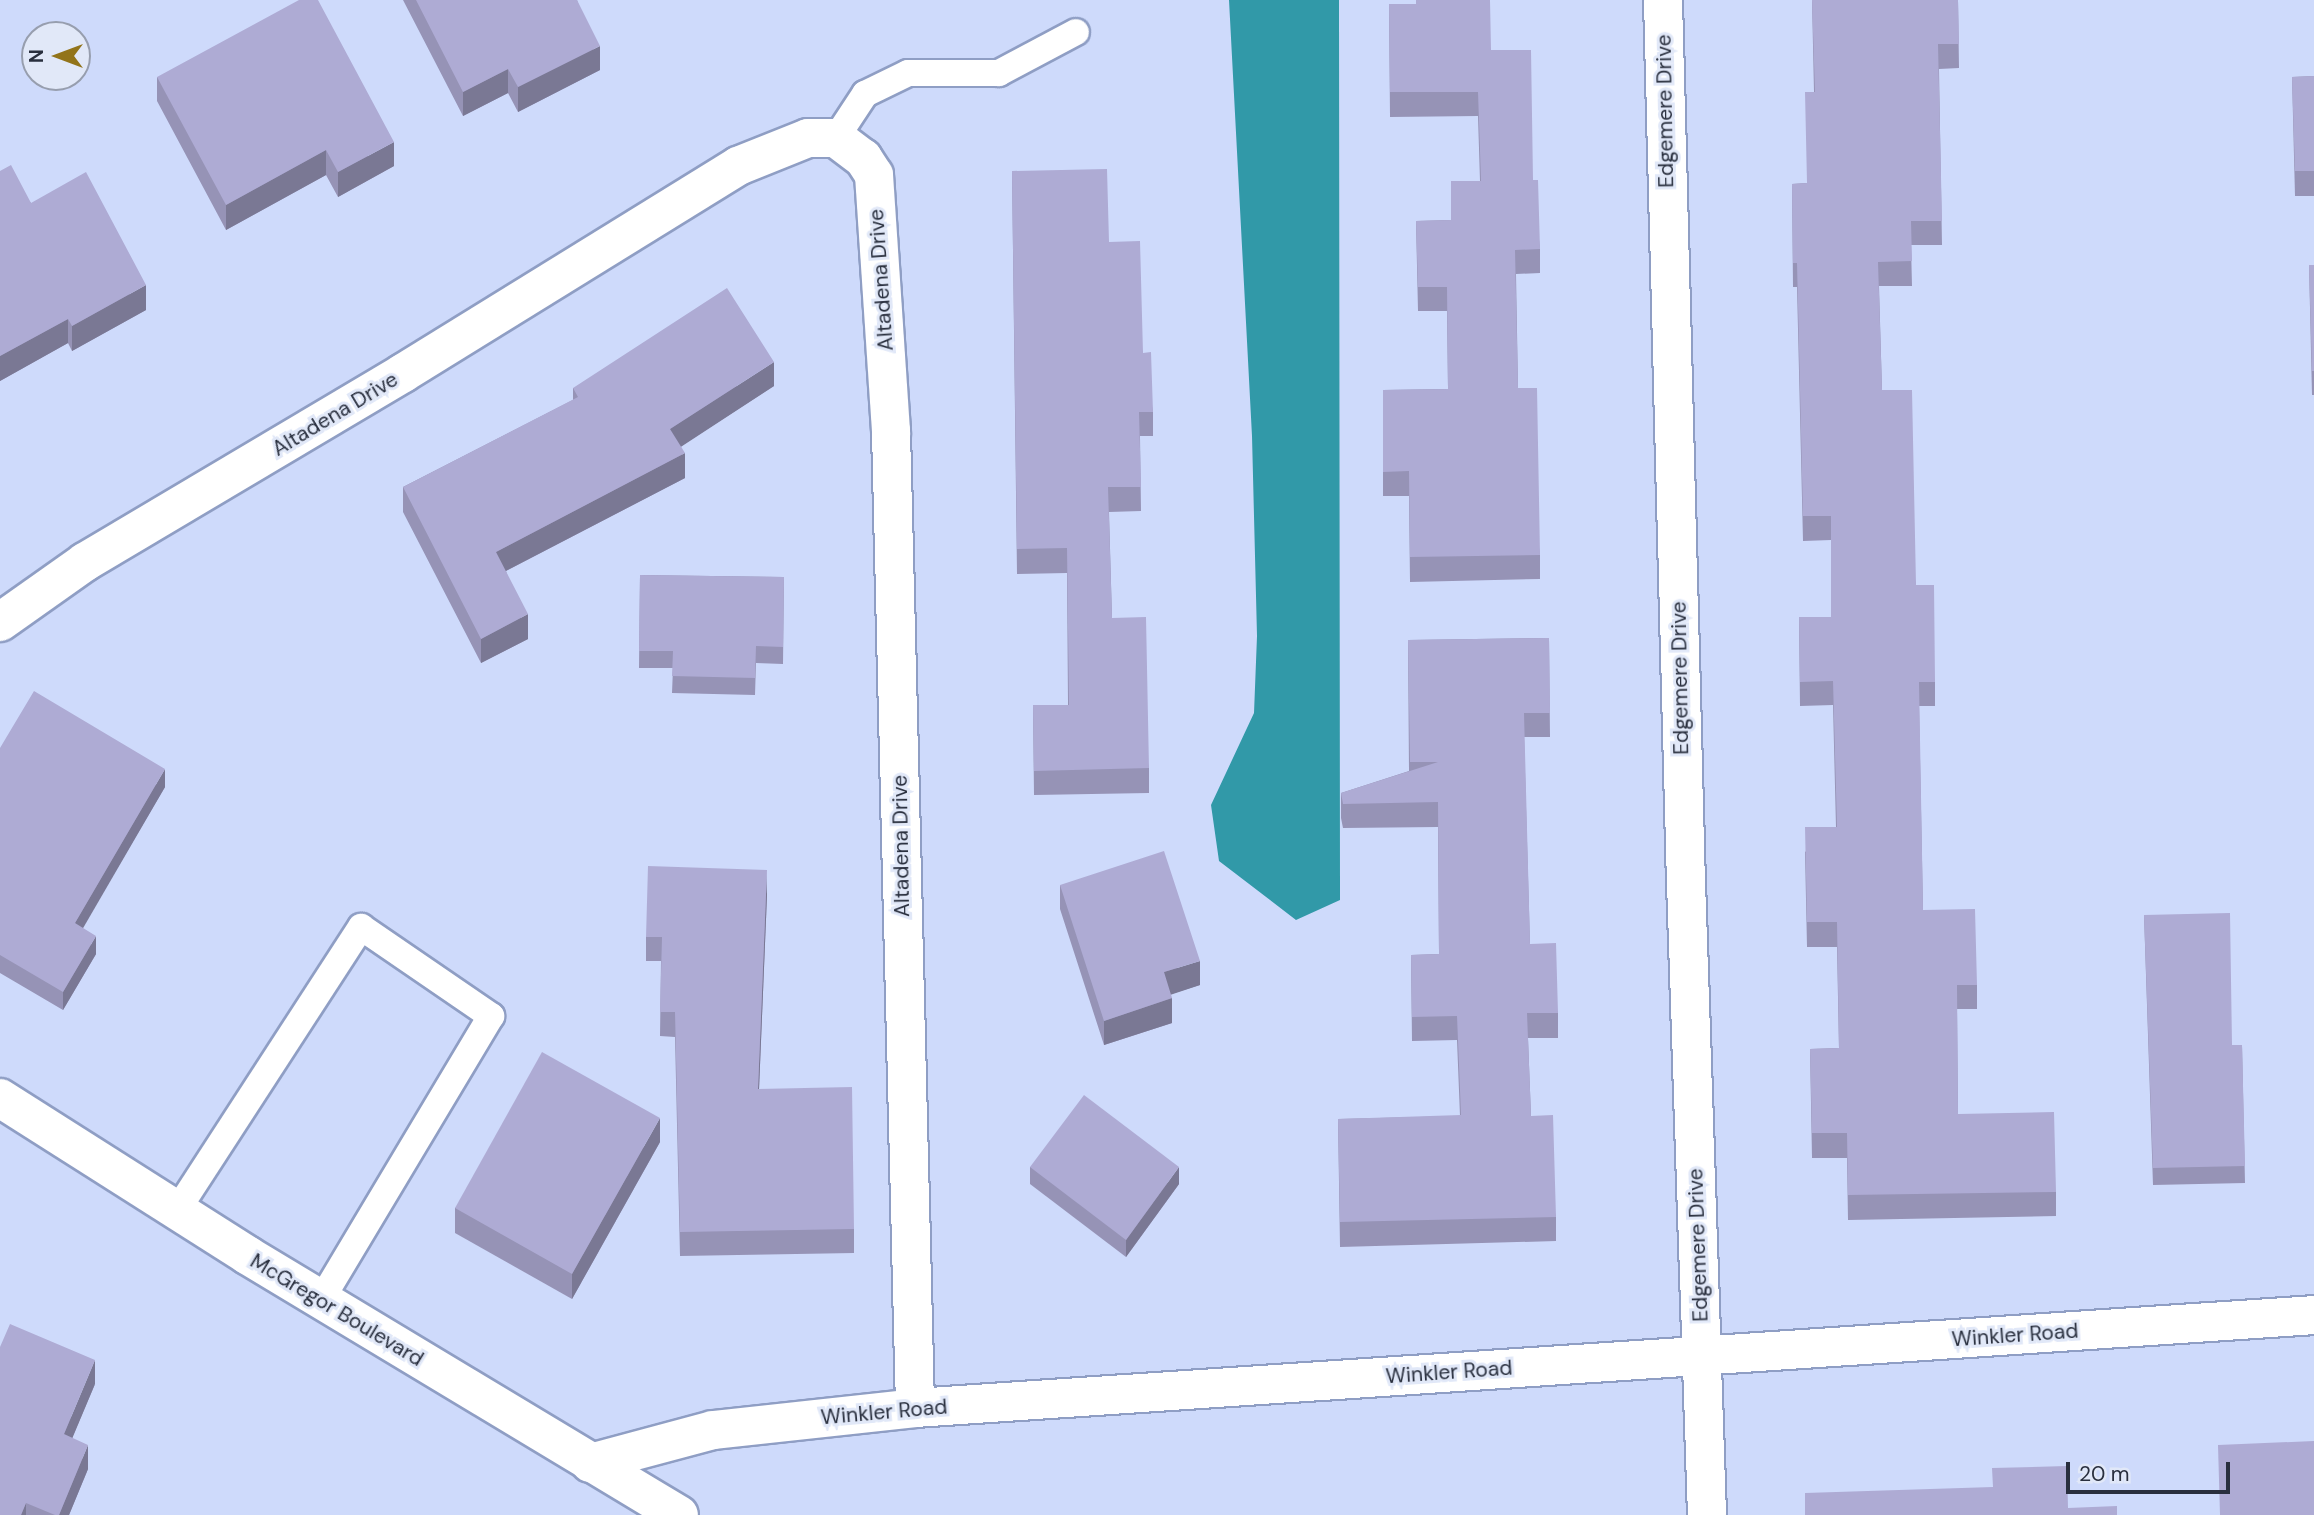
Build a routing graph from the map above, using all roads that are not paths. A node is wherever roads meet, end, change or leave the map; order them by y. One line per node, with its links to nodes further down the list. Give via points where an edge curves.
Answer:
1 (1662, 0): 9 (street, Edgemere Drive)
2 (1076, 32): 3 (lane, via 999,72 908,72 866,94)
3 (836, 138): 4 (street, Altadena Drive, via 808,138 738,166 85,562); 10 (street, Altadena Drive, via 863,158 874,175 891,431)
4 (0, 622)
5 (0, 1098): 6 (street, McGregor Boulevard)
6 (176, 1212): 7 (street, McGregor Boulevard); 7 (lane, via 361,927 491,1016)
7 (321, 1300): 11 (street, McGregor Boulevard)
8 (2314, 1315): 9 (street, Winkler Road)
9 (1702, 1356): 10 (street, Winkler Road); 13 (street, Edgemere Drive)
10 (915, 1408): 11 (street, Winkler Road, via 713,1430)
11 (590, 1463): 12 (street, McGregor Boulevard)
12 (679, 1515)
13 (1707, 1515)

